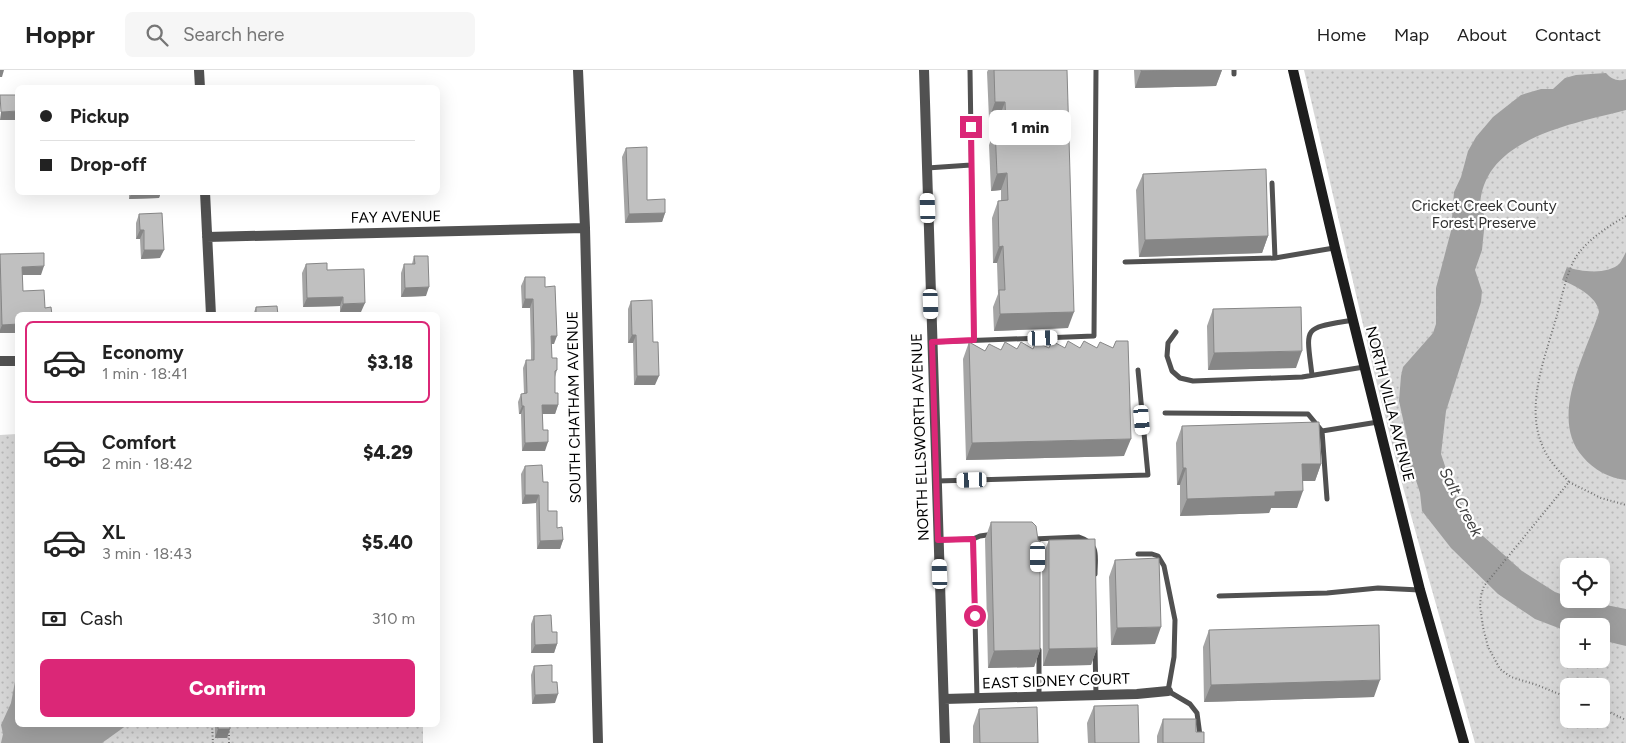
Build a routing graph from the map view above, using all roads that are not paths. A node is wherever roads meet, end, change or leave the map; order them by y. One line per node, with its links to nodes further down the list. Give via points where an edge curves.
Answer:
1 (199, 70): 7 (street)
2 (578, 70): 12 (street, SOUTH CHATHAM AVENUE)
3 (924, 70): 9 (street, NORTH ELLSWORTH AVENUE)
4 (970, 70): 8 (lane)
5 (1096, 70): 20 (lane, via 1094,336)
6 (1293, 70): 14 (main road, NORTH VILLA AVENUE)
7 (200, 85)
8 (971, 165): 9 (lane); 20 (lane)
9 (926, 168): 21 (street, NORTH ELLSWORTH AVENUE)
10 (1272, 183): 15 (lane)
11 (205, 195): 13 (street)
12 (585, 228): 13 (street, FAY AVENUE); 47 (street, SOUTH CHATHAM AVENUE)
13 (207, 237): 17 (street)
14 (1335, 248): 15 (lane); 18 (main road, NORTH VILLA AVENUE)
15 (1275, 258): 16 (lane)
16 (1125, 262)
17 (211, 312)
18 (1353, 320): 24 (main road, NORTH VILLA AVENUE); 26 (lane, via 1310,331 1307,339)
19 (1176, 332): 26 (lane, via 1168,343 1167,356 1172,371 1180,378 1193,381)
20 (974, 340): 21 (lane)
21 (932, 342): 30 (street, NORTH ELLSWORTH AVENUE)
22 (0, 361): 23 (street)
23 (15, 361)
24 (1365, 367): 26 (lane); 28 (main road, NORTH VILLA AVENUE)
25 (1138, 370): 30 (lane, via 1148,475)
26 (1312, 375)
27 (1165, 413): 29 (lane, via 1308,414)
28 (1379, 422): 29 (lane); 38 (main road, NORTH VILLA AVENUE)
29 (1322, 431): 31 (lane)
30 (937, 482): 35 (street, NORTH ELLSWORTH AVENUE)
31 (1327, 499)
32 (1003, 534): 34 (lane, via 987,534)
33 (1028, 534): 37 (lane, via 1034,541 1079,537 1091,543 1096,550)
34 (973, 539): 35 (lane); 45 (lane)
35 (938, 540): 46 (street, NORTH ELLSWORTH AVENUE)
36 (1138, 554): 42 (lane, via 1158,556 1164,566 1175,620 1174,657)
37 (1095, 578)
38 (1420, 590): 39 (lane, via 1378,588); 50 (main road, NORTH VILLA AVENUE)
39 (1219, 596)
40 (1039, 646): 44 (lane)
41 (1095, 646): 43 (lane)
42 (1168, 691): 43 (street, EAST SIDNEY COURT); 49 (lane, via 1190,704 1196,713)
43 (1096, 695): 44 (street, EAST SIDNEY COURT)
44 (1039, 696): 45 (street, EAST SIDNEY COURT)
45 (977, 698): 46 (street, EAST SIDNEY COURT)
46 (944, 699): 48 (street, NORTH ELLSWORTH AVENUE)
47 (598, 743)
48 (945, 743)
49 (1201, 743)
50 (1464, 743)

